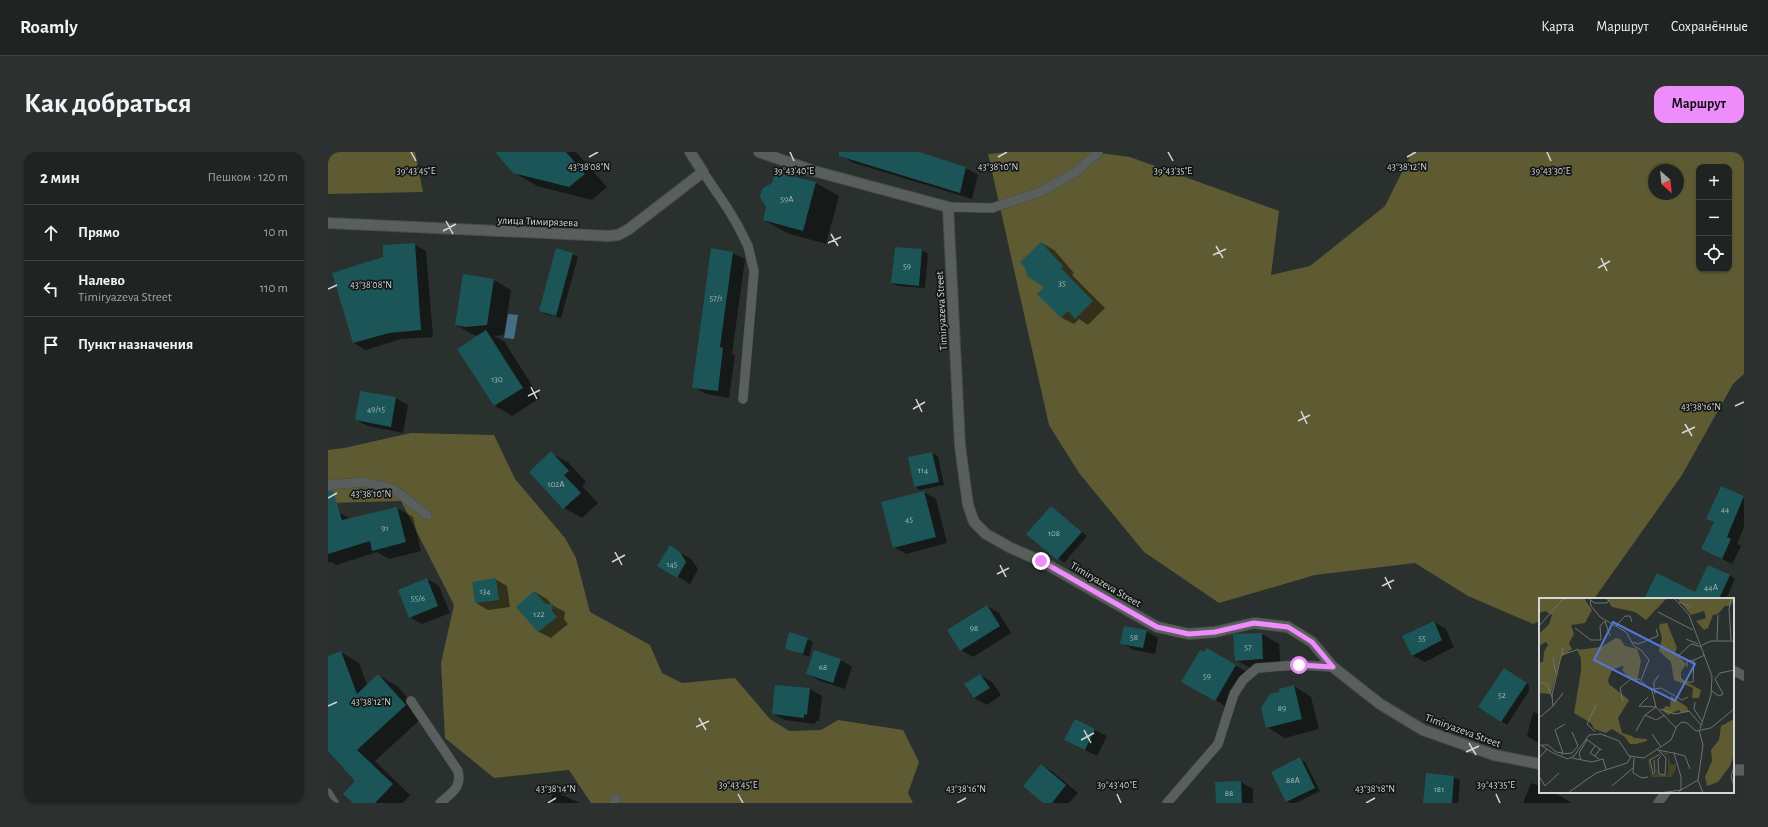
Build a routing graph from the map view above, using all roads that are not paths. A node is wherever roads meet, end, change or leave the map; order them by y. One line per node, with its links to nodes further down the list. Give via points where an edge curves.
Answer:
1 (690, 152): 4 (street)
2 (759, 152): 5 (street, via 814,171)
3 (1098, 152): 5 (lane, via 1076,172 1040,192 992,208)
4 (703, 172): 6 (street, улица Тимирязева, via 618,235); 7 (lane, via 738,226 748,246 754,271)
5 (948, 207): 10 (street, Timiryazeva Street, via 960,446 968,505 974,522 986,534 1041,561 1157,627 1189,634 1215,632 1254,623 1288,627 1312,642)
6 (328, 223)
7 (743, 399)
8 (328, 485): 9 (lane, via 364,482 393,489)
9 (427, 515)
10 (1333, 667): 14 (street, Timiryazeva Street, via 1380,704 1423,730 1494,755); 19 (lane, via 1299,665 1257,668 1242,680 1234,694 1218,744)
11 (1734, 671): 12 (lane)
12 (1744, 676)
13 (411, 701): 18 (lane, via 458,771 460,779 457,789)
14 (1539, 764)
15 (328, 793): 17 (lane)
16 (1665, 793): 20 (lane)
17 (334, 803)
18 (440, 803)
19 (1167, 803)
20 (1658, 803)

